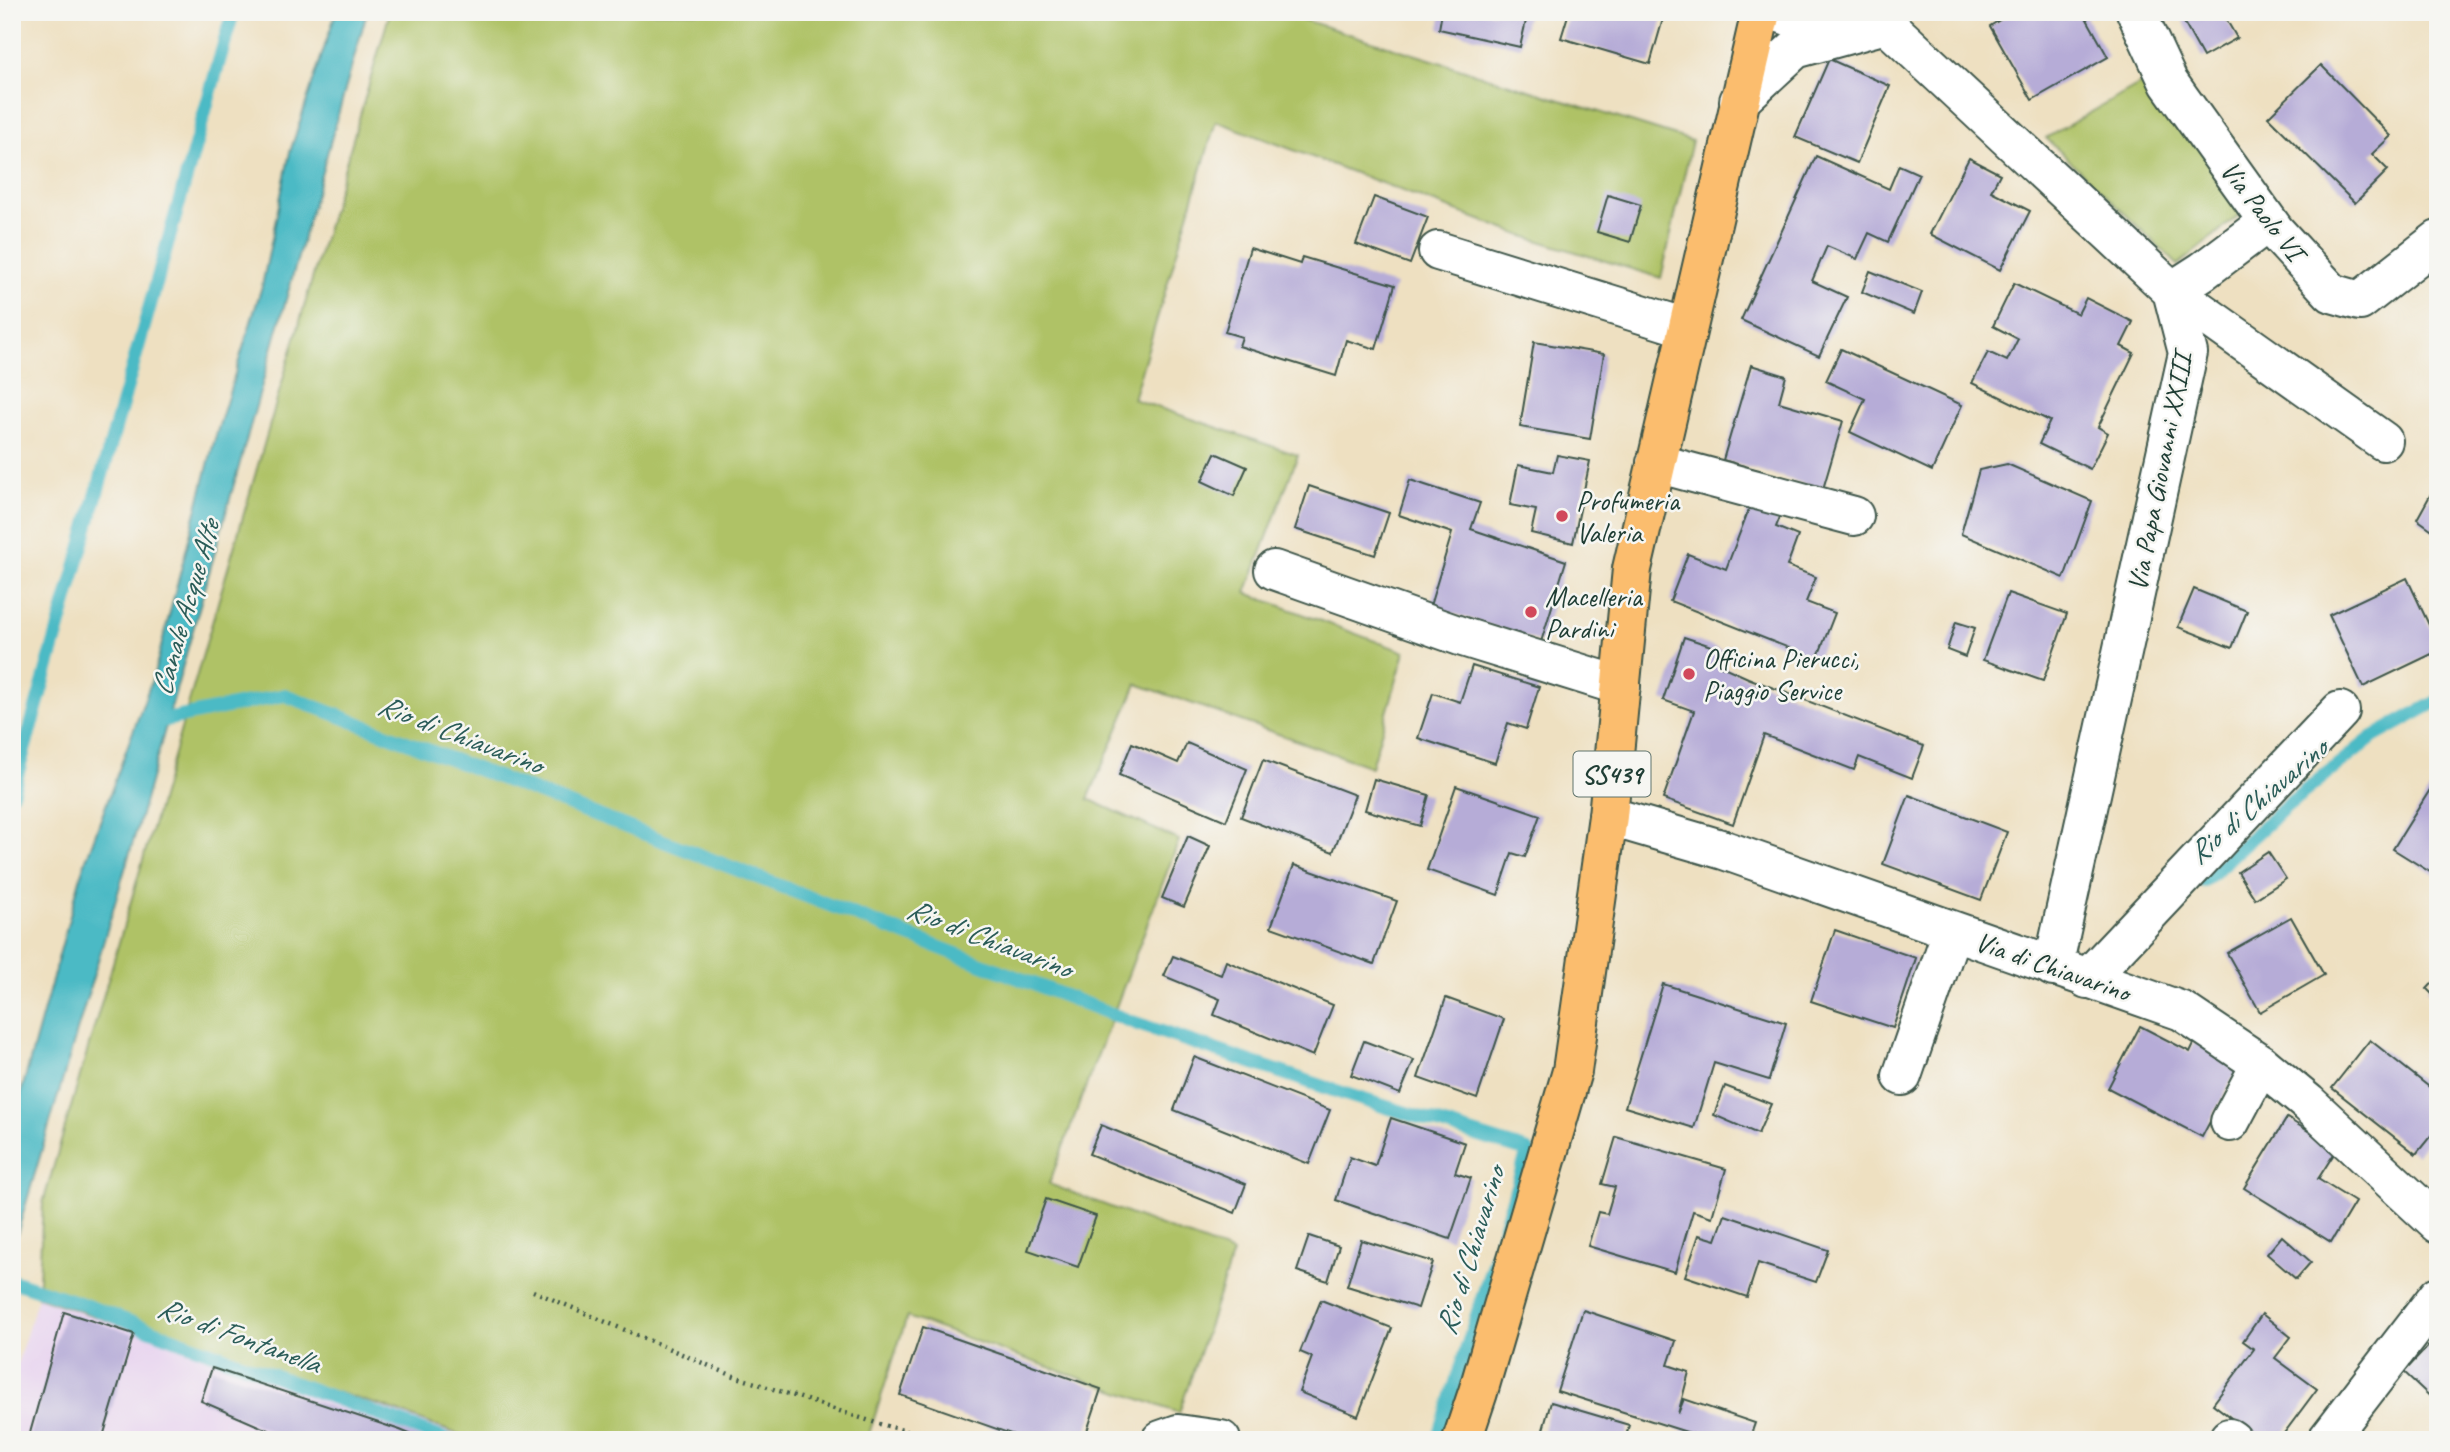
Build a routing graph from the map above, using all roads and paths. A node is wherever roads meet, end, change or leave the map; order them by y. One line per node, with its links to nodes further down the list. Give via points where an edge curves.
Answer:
1 (1761, 12): 5 (main road, SS439)
2 (1777, 12): 4 (street, via 1814,25)
3 (2136, 12): 6 (street, Via Paolo VI, via 2169,83)
4 (1879, 16): 5 (street, via 1795,49); 9 (street)
5 (1739, 101): 10 (main road, SS439)
6 (2268, 222): 7 (street, Via Paolo VI, via 2332,293 2360,301); 9 (street)
7 (2438, 240)
8 (1438, 251): 10 (street)
9 (2172, 291): 11 (street); 19 (street, Via Papa Giovanni XXIII, via 2188,353)
10 (1687, 328): 12 (main road, SS439)
11 (2383, 441)
12 (1656, 463): 13 (street); 15 (main road, SS439, via 1632,569)
13 (1854, 516)
14 (1274, 570): 15 (street)
15 (1620, 686): 17 (main road, SS439)
16 (2340, 711): 19 (street)
17 (1608, 816): 18 (street, Via di Chiavarino, via 1724,850); 29 (main road, SS439, via 1572,1071)
18 (1952, 931): 19 (street, Via di Chiavarino); 21 (street)
19 (2070, 973): 20 (street, Via di Chiavarino, via 2182,1011)
20 (2261, 1064): 22 (street); 23 (street, Via di Chiavarino)
21 (1902, 1076)
22 (2230, 1122)
23 (2438, 1224)
24 (533, 1291): 26 (path, via 731,1375)
25 (2438, 1296): 30 (street)
26 (940, 1440)
27 (1161, 1440): 28 (street, via 1178,1434)
28 (1221, 1440)
29 (1462, 1440)
30 (2327, 1440)

